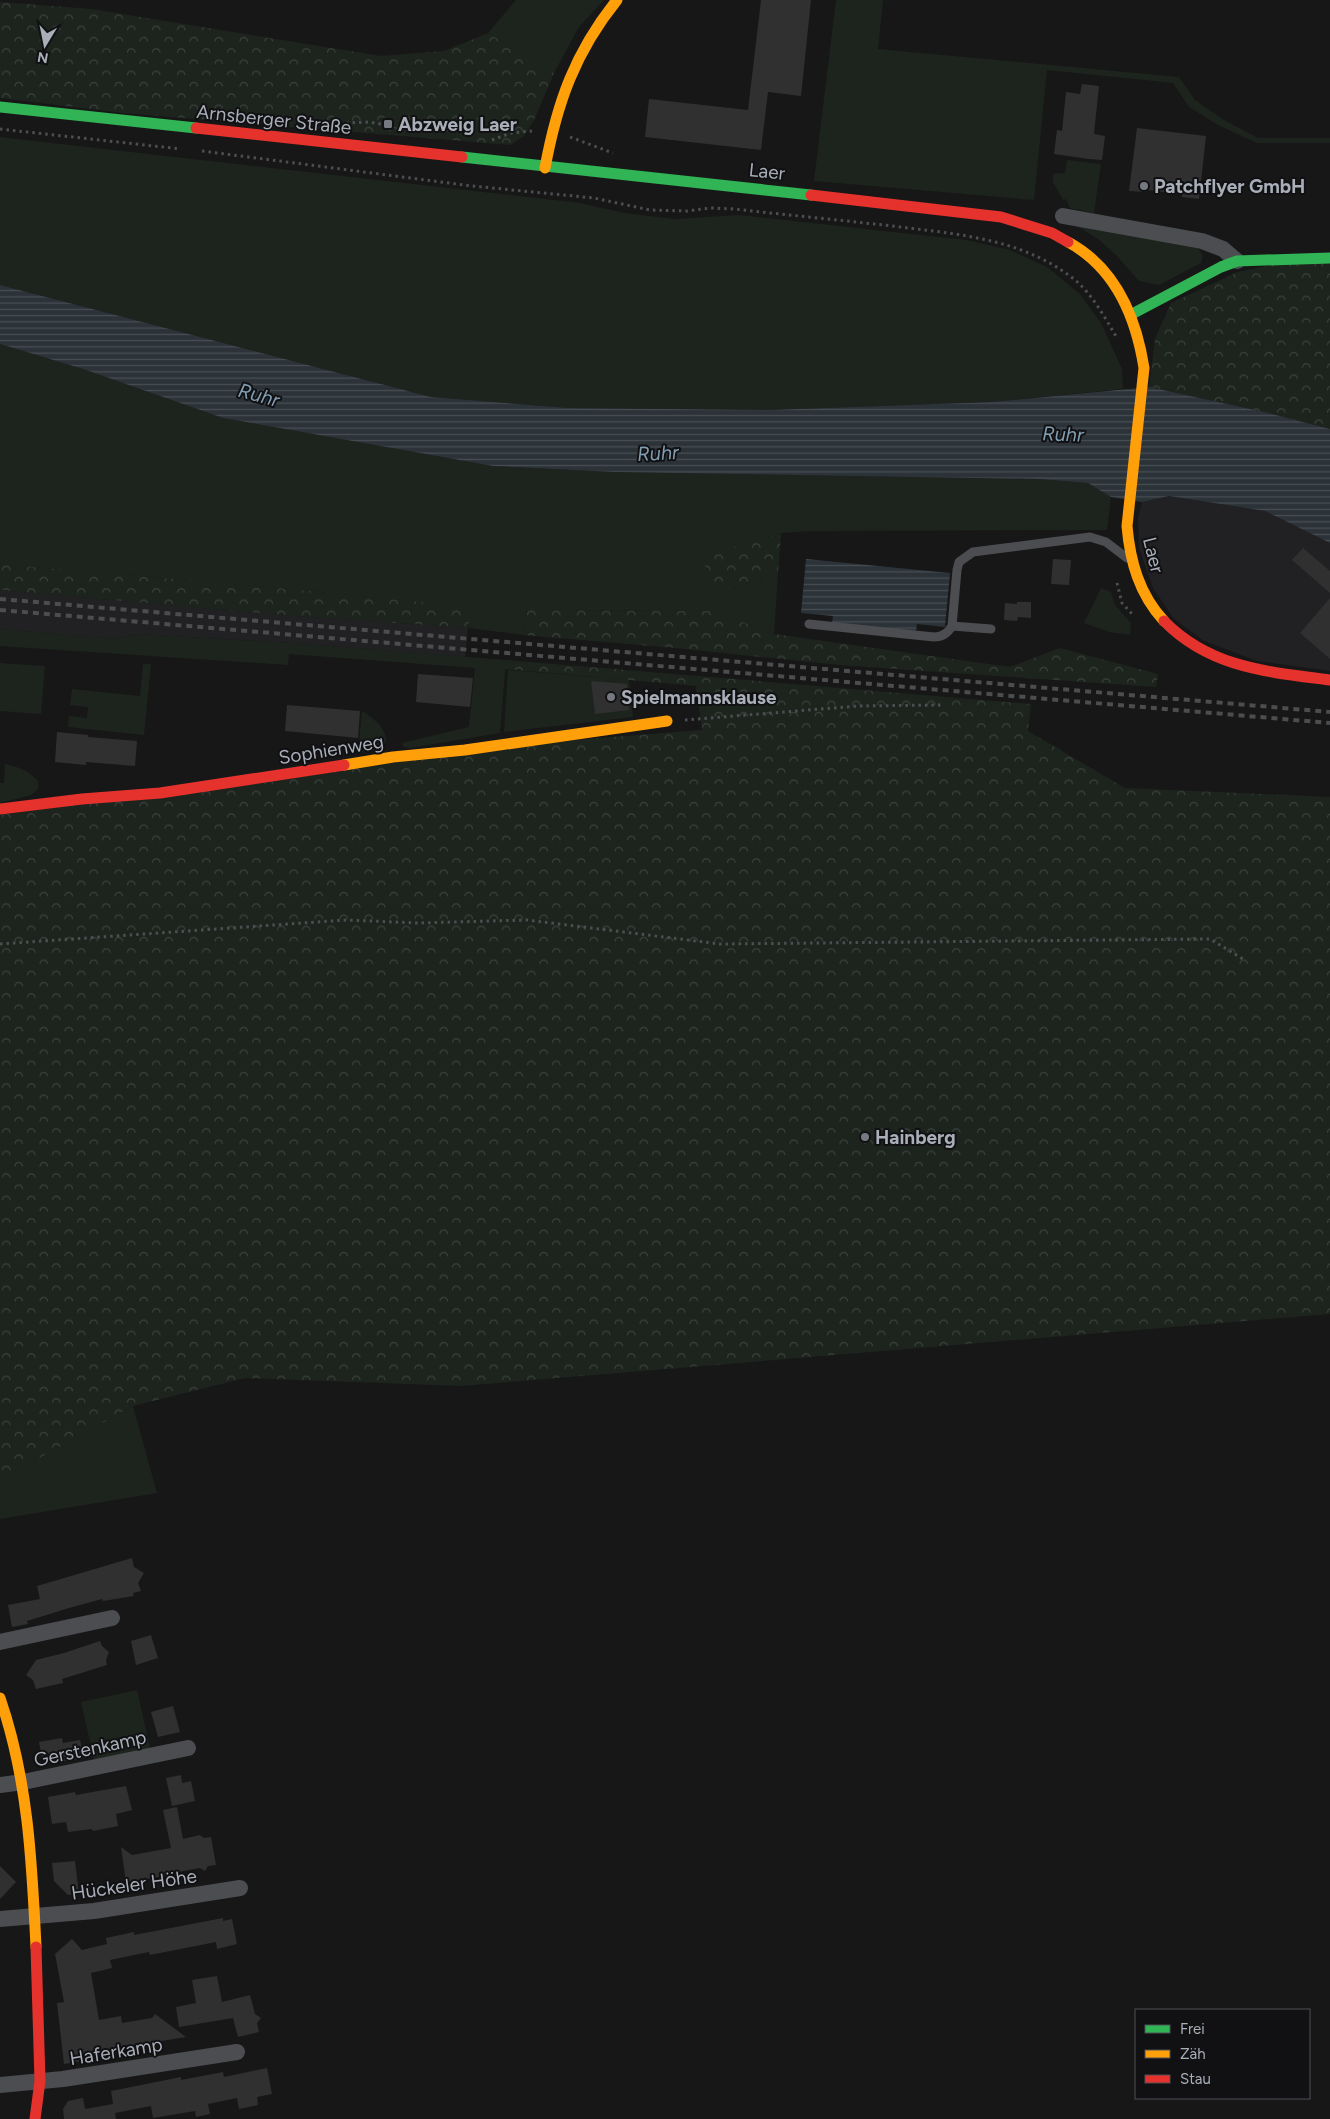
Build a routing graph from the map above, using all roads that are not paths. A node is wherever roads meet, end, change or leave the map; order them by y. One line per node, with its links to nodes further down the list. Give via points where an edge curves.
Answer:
1 (617, 0): 3 (main road, via 581,51 564,86 550,132)
2 (0, 108): 3 (main road, Arnsberger Straße)
3 (545, 168): 7 (main road, Laer, via 1011,219 1066,240 1084,252 1104,269 1125,298)
4 (1063, 216): 6 (street, via 1202,240 1223,249)
5 (1330, 258): 6 (main road)
6 (1237, 261): 7 (main road)
7 (1132, 314): 8 (main road, Laer, via 1144,368 1128,515)
8 (1132, 561): 10 (lane, via 1106,542 1090,537 973,552 959,562 956,570); 12 (main road, Laer, via 1140,585 1153,607 1191,646 1238,665)
9 (809, 624): 10 (lane, via 934,638)
10 (952, 626): 11 (lane)
11 (991, 629)
12 (1330, 680)
13 (668, 721): 14 (main road, Sophienweg, via 160,794)
14 (0, 809)
15 (112, 1618): 16 (street)
16 (0, 1642)
17 (0, 1698): 19 (main road)
18 (188, 1748): 19 (street, Gerstenkamp)
19 (23, 1782): 20 (street, Gerstenkamp); 22 (main road, via 31,1841)
20 (0, 1785)
21 (240, 1888): 22 (street, Hückeler Höhe)
22 (34, 1917): 23 (street, Hückeler Höhe); 25 (main road)
23 (0, 1919)
24 (237, 2052): 25 (street, Haferkamp)
25 (40, 2081): 26 (street, Haferkamp); 27 (main road)
26 (0, 2085)
27 (35, 2119)

